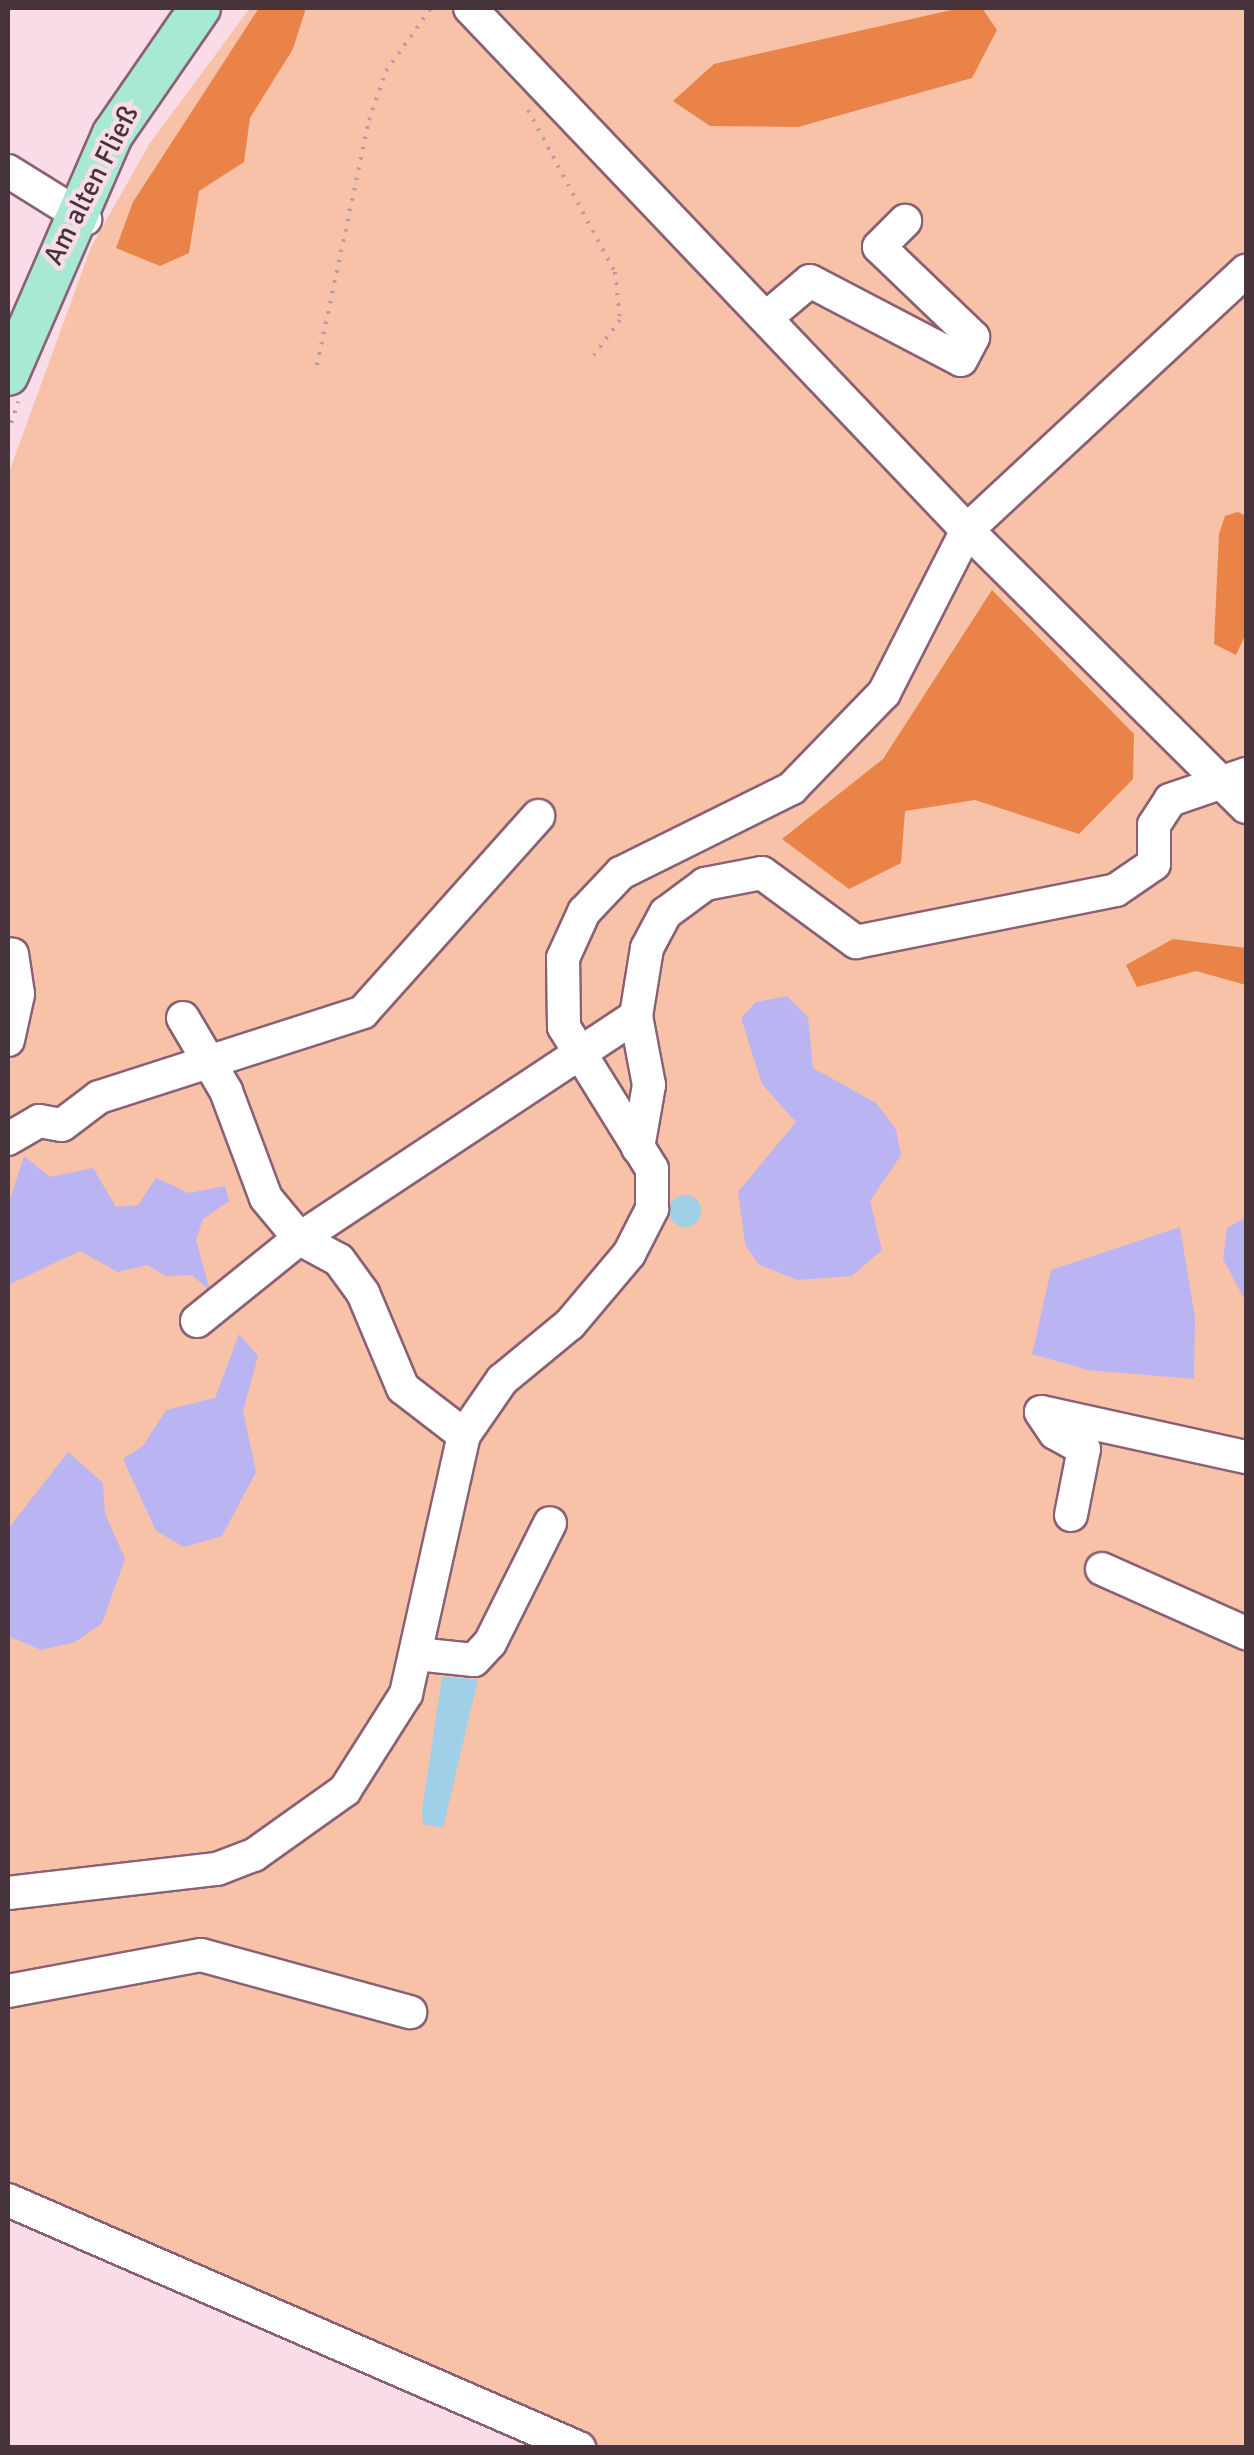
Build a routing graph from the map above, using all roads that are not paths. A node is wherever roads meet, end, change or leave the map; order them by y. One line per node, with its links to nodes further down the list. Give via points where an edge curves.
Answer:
1 (200, 8): 4 (main road, Am alten Fließ, via 160,59)
2 (470, 8): 7 (street)
3 (8, 171): 4 (street)
4 (79, 216): 8 (main road, Am alten Fließ)
5 (905, 221): 7 (street, via 879,247 973,337 961,360 810,281)
6 (1246, 271): 9 (street)
7 (766, 318): 9 (street)
8 (8, 376)
9 (967, 530): 10 (street); 17 (street, via 884,693 843,738 792,788 621,873 584,912 563,958 564,1027)
10 (1235, 778): 11 (street); 14 (street, via 1170,800 1154,825 1154,864 1116,890 856,942 762,874 705,884 666,913 647,948)
11 (1246, 807)
12 (538, 816): 18 (street, via 363,1012)
13 (12, 954): 16 (street, via 18,994)
14 (636, 1016): 17 (street); 20 (street, via 649,1085)
15 (183, 1018): 18 (street)
16 (8, 1040)
17 (582, 1059): 20 (street); 21 (street)
18 (213, 1066): 19 (street, via 99,1098 62,1125 39,1121); 21 (street, via 266,1198)
19 (8, 1139)
20 (638, 1148): 23 (street, via 652,1170 652,1209 629,1254 570,1324 502,1380)
21 (300, 1239): 22 (street); 23 (street, via 339,1260 363,1293 402,1388)
22 (197, 1321)
23 (464, 1435): 29 (street)
24 (1246, 1457): 25 (street, via 1041,1412 1043,1424 1084,1448)
25 (1071, 1515)
26 (550, 1523): 29 (street, via 490,1643 474,1660)
27 (1102, 1569): 28 (street)
28 (1246, 1633)
29 (416, 1654): 30 (street, via 382,1741 345,1790 254,1855 132,1883)
30 (8, 1892)
31 (8, 1991): 32 (street, via 201,1956)
32 (410, 2012)
33 (8, 2200): 34 (street)
34 (579, 2448)

